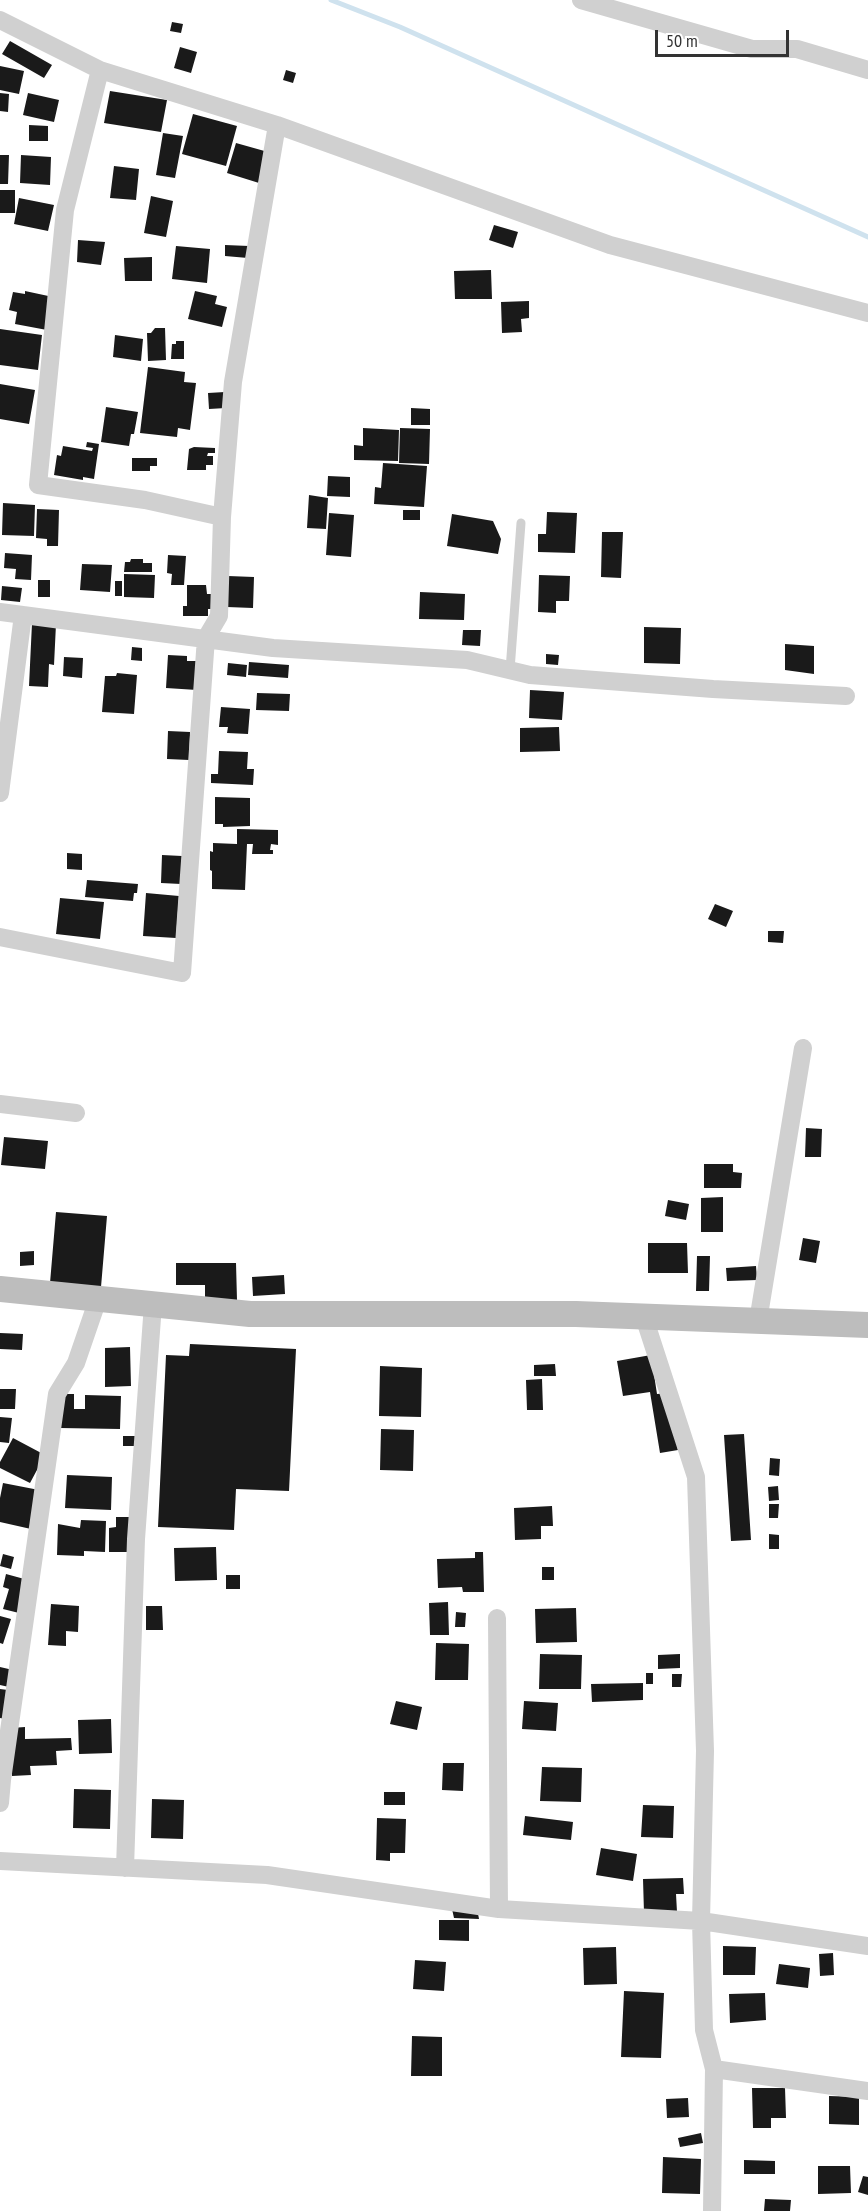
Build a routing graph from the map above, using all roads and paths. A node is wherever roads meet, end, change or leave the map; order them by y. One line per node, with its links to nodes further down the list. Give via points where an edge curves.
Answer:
1 (581, 0): 4 (street, via 734,45 797,49)
2 (0, 20): 3 (street)
3 (100, 70): 5 (street); 7 (street, via 65,210 38,485 145,500)
4 (868, 70)
5 (277, 125): 6 (street, via 610,245); 7 (street, via 233,382)
6 (868, 313)
7 (222, 517): 11 (street, via 219,616)
8 (521, 523): 12 (lane)
9 (0, 612): 10 (street)
10 (23, 615): 11 (street); 14 (street)
11 (206, 638): 12 (street, via 273,648 467,660); 15 (street, via 182,973)
12 (510, 670): 13 (street, via 541,676)
13 (846, 696)
14 (1, 781)
15 (0, 937)
16 (803, 1048): 23 (street)
17 (0, 1104): 18 (street)
18 (76, 1113)
19 (0, 1289): 20 (street)
20 (98, 1299): 21 (street); 26 (street, via 76,1363 57,1394)
21 (153, 1304): 22 (street, via 250,1314); 29 (street, via 136,1539)
22 (644, 1317): 23 (street); 31 (street, via 696,1477 705,1751)
23 (758, 1321): 24 (street)
24 (868, 1325)
25 (498, 1618): 30 (street)
26 (1, 1780): 27 (street)
27 (0, 1803)
28 (0, 1861): 29 (street)
29 (125, 1868): 30 (street, via 267,1875)
30 (499, 1909): 31 (street)
31 (701, 1922): 32 (street); 33 (street, via 704,2030)
32 (868, 1946)
33 (714, 2069): 34 (street); 35 (street)
34 (868, 2091)
35 (712, 2211)

